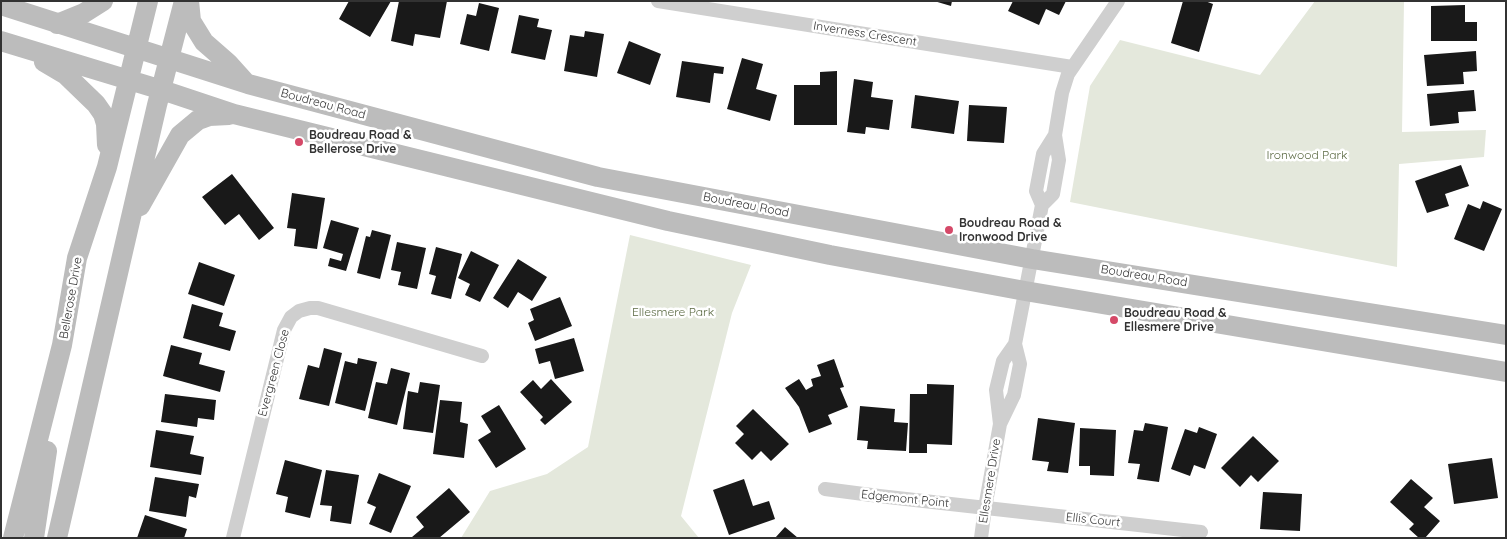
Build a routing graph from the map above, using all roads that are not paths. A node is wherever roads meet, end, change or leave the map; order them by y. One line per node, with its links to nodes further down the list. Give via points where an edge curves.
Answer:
1 (103, 1): 8 (main road)
2 (148, 1): 10 (main road, Bellerose Drive)
3 (184, 1): 11 (main road)
4 (189, 1): 14 (main road, via 191,20 204,42)
5 (658, 1): 12 (street, Inverness Crescent)
6 (1118, 1): 12 (street)
7 (1, 5): 8 (main road, Boudreau Road)
8 (57, 24): 10 (main road, Boudreau Road)
9 (8, 44): 13 (main road); 17 (main road, via 66,76 96,104 106,124)
10 (136, 49): 11 (main road, Boudreau Road); 13 (main road, Bellerose Drive)
11 (169, 59): 14 (main road, Boudreau Road); 15 (main road)
12 (1072, 67): 19 (street, Ellesmere Drive, via 1062,94 1055,135 1059,160 1053,194 1042,205)
13 (129, 81): 15 (main road); 17 (main road, Bellerose Drive)
14 (248, 84): 19 (main road, Boudreau Road, via 598,177)
15 (162, 90): 16 (main road); 18 (main road)
16 (234, 114): 18 (main road, via 198,120 180,136); 20 (main road, via 668,221 830,255)
17 (107, 167): 22 (main road, Bellerose Drive, via 77,258)
18 (128, 230): 31 (main road)
19 (1032, 259): 20 (street, Ellesmere Drive); 21 (main road, Boudreau Road)
20 (1025, 290): 24 (main road); 26 (street, Ellesmere Drive, via 1015,344 1020,364 1014,394 1000,424)
21 (1506, 335)
22 (62, 345): 29 (main road, Bellerose Drive); 30 (main road)
23 (482, 356): 28 (street, Evergreen Close, via 318,308 298,311 284,330)
24 (1506, 372)
25 (825, 489): 26 (street, Edgemont Point)
26 (985, 508): 27 (street, Ellis Court); 32 (street, Ellesmere Drive)
27 (1201, 532)
28 (234, 537)
29 (13, 538)
30 (34, 538)
31 (57, 538)
32 (981, 538)

